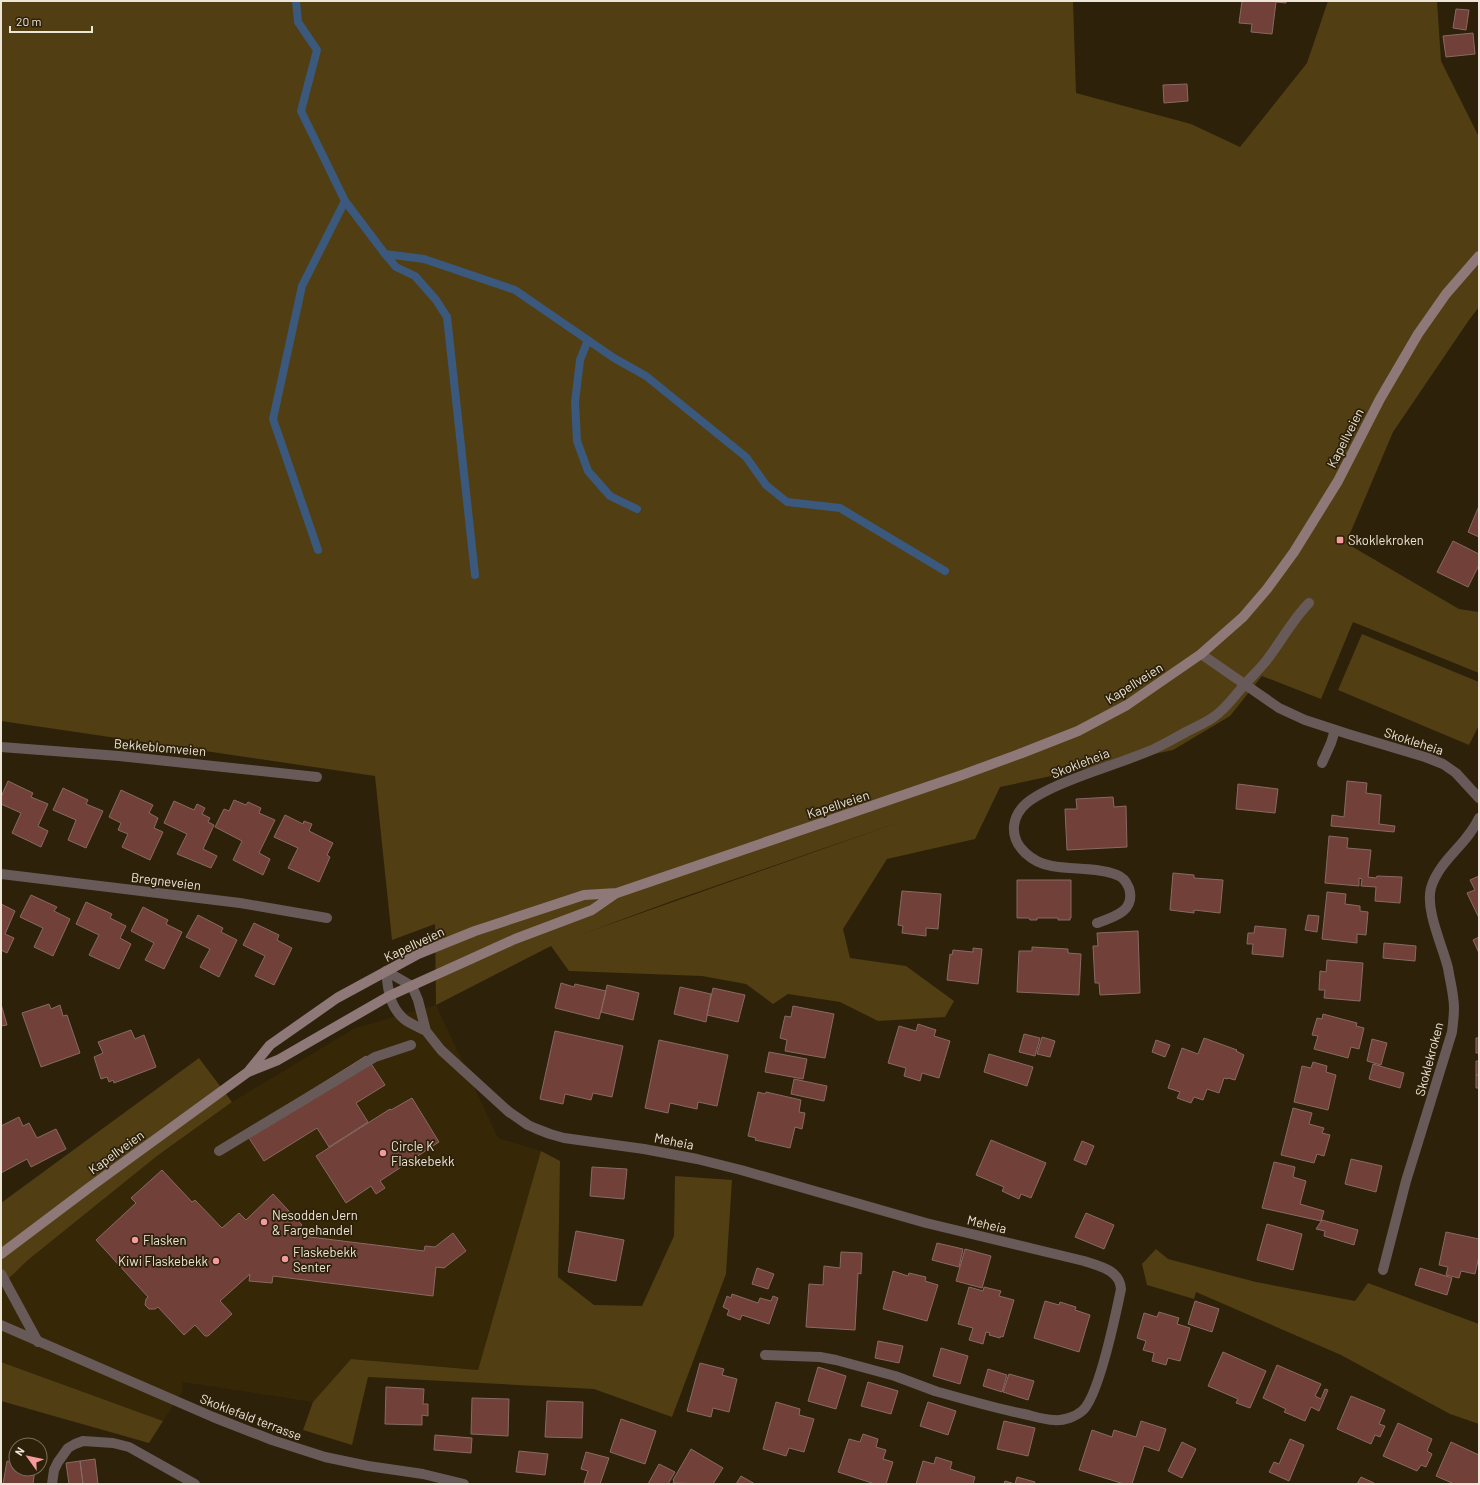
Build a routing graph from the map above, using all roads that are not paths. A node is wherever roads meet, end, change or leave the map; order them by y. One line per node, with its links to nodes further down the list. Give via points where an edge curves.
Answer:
1 (1479, 256): 3 (main road, Kapellveien, via 1446,294 1418,334 1380,398 1338,481 1294,552 1243,616)
2 (1310, 603): 4 (street, via 1266,661)
3 (1202, 654): 4 (street, Skokleheia); 12 (main road, Kapellveien, via 1127,704 1071,734 954,778)
4 (1244, 685): 5 (street, Skokleheia, via 1278,708); 14 (street, Skokleheia, via 1225,707 1208,720 1155,749 1064,782 1026,802 1022,807 1016,818 1014,832 1021,849 1038,862 1051,866 1106,871 1125,880 1130,894 1128,906 1118,916)
5 (1335, 730): 7 (street); 9 (street, Skokleheia, via 1425,756 1443,764 1461,778)
6 (1, 748): 8 (street, Bekkeblomveien, via 126,756)
7 (1322, 763)
8 (317, 777)
9 (1479, 798)
10 (1479, 818): 23 (street, Skoklekroken, via 1461,846 1445,862 1431,890 1434,925 1448,967 1454,1007 1452,1032)
11 (1, 874): 13 (street, Bregneveien, via 240,903)
12 (617, 893): 15 (main road, Kapellveien, via 584,895 504,921 418,954); 16 (main road, Kapellveien, via 592,910 516,938)
13 (327, 918)
14 (1097, 923)
15 (386, 971): 16 (street); 17 (street, Meheia); 20 (main road, Kapellveien, via 337,998 270,1045)
16 (412, 986): 17 (main road, Kapellveien); 18 (street, Meheia)
17 (389, 996): 18 (street, Meheia, via 405,1020); 20 (main road, Kapellveien, via 278,1060)
18 (426, 1031): 27 (street, Meheia, via 441,1050 509,1112 528,1125 550,1134 644,1148 734,1168 926,1223 1084,1261 1104,1267 1117,1278 1121,1289 1092,1397 1083,1411 1065,1420 1053,1420 998,1408 836,1360)
19 (411, 1045): 21 (street, via 375,1057)
20 (248, 1072): 22 (main road, Kapellveien)
21 (220, 1151)
22 (1, 1254)
23 (1382, 1270)
24 (1, 1274): 26 (street)
25 (1, 1326): 26 (street, Skoklefald terrasse)
26 (38, 1342): 28 (street, Skoklefald terrasse, via 272,1440 325,1457)
27 (765, 1355)
28 (440, 1481): 31 (street, Skoklefald terrasse)
29 (52, 1484): 30 (street, via 54,1470 68,1448 83,1441 94,1441 129,1447)
30 (195, 1484)
31 (464, 1484)

